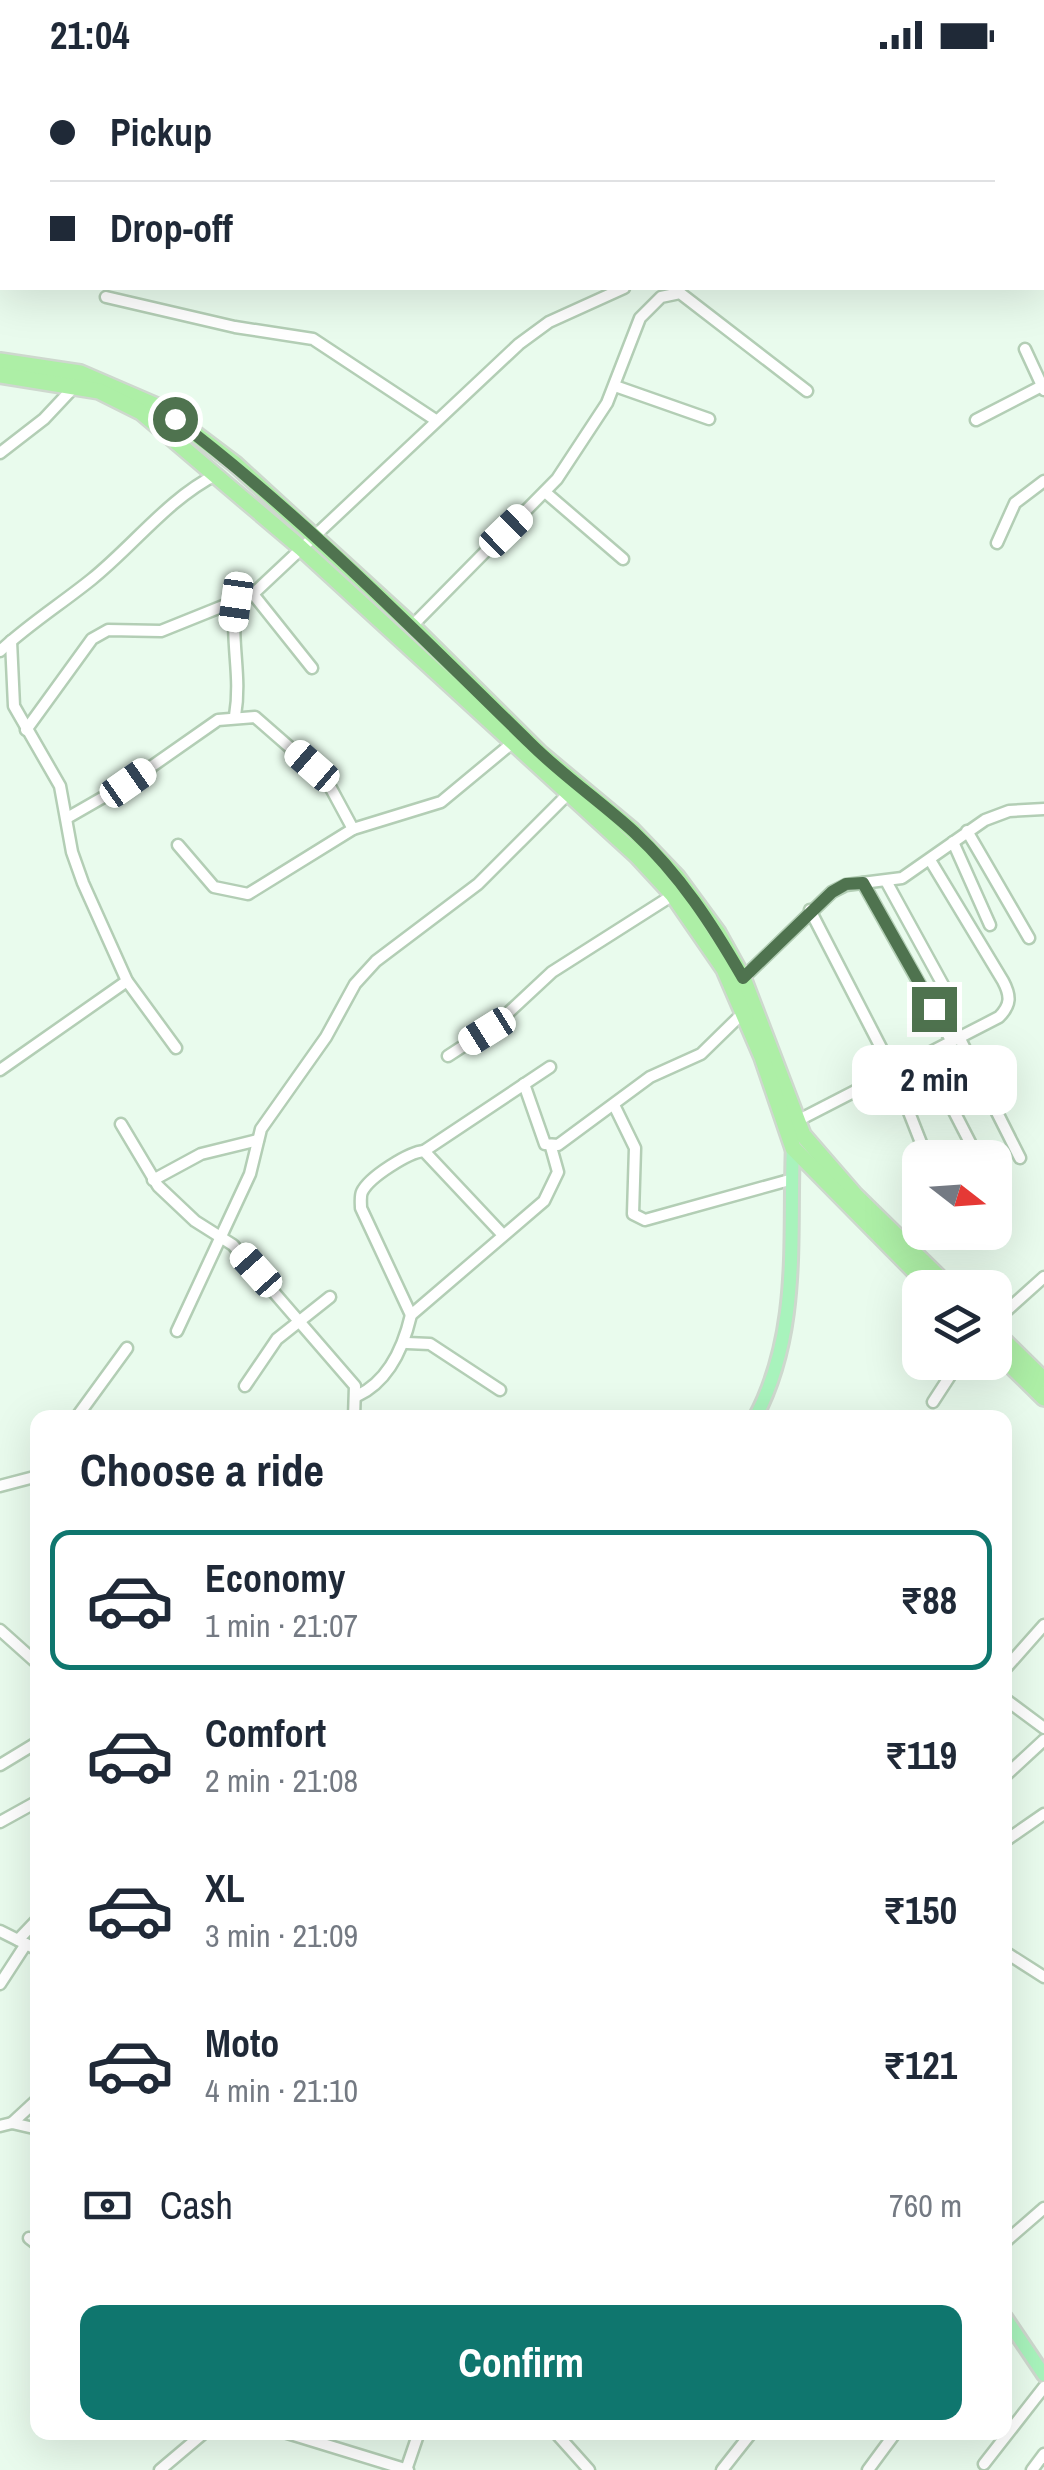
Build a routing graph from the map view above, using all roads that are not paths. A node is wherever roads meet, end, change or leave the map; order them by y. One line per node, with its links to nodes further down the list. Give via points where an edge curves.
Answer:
1 (620, 290): 10 (street, via 549,322)
2 (106, 297): 10 (street, via 313,339)
3 (1025, 349): 6 (street)
4 (0, 361): 17 (highway, via 80,373 161,408)
5 (0, 374): 7 (highway)
6 (1042, 384): 12 (street)
7 (76, 385): 13 (street); 14 (highway, via 141,412)
8 (615, 386): 9 (street, via 640,318 671,292); 11 (street); 16 (street)
9 (807, 390)
10 (434, 419): 17 (street)
11 (709, 419)
12 (976, 420)
13 (0, 453)
14 (217, 474): 19 (highway); 24 (street, via 194,486 93,579)
15 (1044, 481): 18 (street, via 1015,503)
16 (545, 492): 20 (street); 23 (street)
17 (314, 536): 19 (street); 23 (highway)
18 (998, 543)
19 (301, 548): 21 (street); 29 (highway)
20 (623, 559)
21 (253, 594): 22 (street); 26 (street)
22 (236, 602): 27 (street, via 231,637 241,677); 28 (street, via 161,631 101,632)
23 (412, 626): 30 (highway)
24 (11, 641): 25 (street); 28 (street, via 14,706)
25 (0, 651)
26 (312, 668)
27 (235, 716): 34 (street, via 218,720); 35 (street, via 255,717 312,766)
28 (26, 730): 34 (street, via 60,786)
29 (511, 744): 30 (highway); 35 (street, via 441,802)
30 (537, 759): 31 (highway)
31 (559, 779): 32 (highway); 47 (highway, via 632,830 677,877)
32 (568, 794): 42 (highway); 61 (street, via 478,884 354,984)
33 (1043, 810): 36 (street, via 1009,811)
34 (67, 818): 46 (street, via 72,852)
35 (353, 829): 38 (street, via 248,894 214,888)
36 (966, 831): 37 (street); 45 (street)
37 (952, 842): 39 (street); 44 (street)
38 (178, 844)
39 (930, 860): 40 (street); 50 (street, via 1010,998 999,1017)
40 (886, 881): 41 (street); 48 (street)
41 (863, 883): 43 (street, via 846,884); 50 (street)
42 (673, 895): 47 (highway); 53 (street, via 552,972 494,1026)
43 (810, 910): 47 (street); 55 (street)
44 (990, 925)
45 (1029, 938)
46 (126, 980): 51 (street); 56 (street)
47 (738, 983): 49 (highway); 59 (highway)
48 (954, 1005)
49 (744, 1013): 58 (street, via 701,1054 650,1077); 65 (highway)
50 (955, 1039): 52 (street); 67 (street)
51 (176, 1048)
52 (924, 1054): 55 (street); 63 (street)
53 (448, 1056)
54 (550, 1067): 57 (street)
55 (892, 1069): 59 (street); 62 (street)
56 (0, 1070)
57 (524, 1084): 64 (street, via 540,1136); 66 (street)
58 (614, 1106): 64 (street); 68 (street, via 635,1148 630,1205 645,1220)
59 (795, 1122): 65 (main road); 73 (highway, via 831,1169)
60 (121, 1124): 69 (street)
61 (258, 1140): 69 (street, via 202,1154); 71 (street)
62 (920, 1140)
63 (969, 1140)
64 (551, 1146): 70 (street, via 558,1172 550,1192)
65 (792, 1148): 68 (main road); 72 (highway)
66 (424, 1150): 70 (street); 77 (street, via 360,1196)
67 (1020, 1158)
68 (794, 1178): 93 (main road, via 790,1306)
69 (153, 1180): 71 (street, via 195,1221)
70 (504, 1235): 77 (street)
71 (223, 1237): 78 (street); 79 (street)
72 (913, 1270)
73 (932, 1270)
74 (1044, 1277): 76 (street)
75 (330, 1297): 78 (street)
76 (1012, 1306)
77 (412, 1315): 80 (street)
78 (301, 1319): 86 (street, via 277,1339); 88 (street)
79 (177, 1331)
80 (407, 1343): 87 (street, via 430,1344); 88 (street)
81 (127, 1348): 91 (street)
82 (1012, 1349): 85 (highway)
83 (1012, 1367): 89 (highway)
84 (948, 1380): 90 (street)
85 (1044, 1380)
86 (245, 1386)
87 (500, 1390)
88 (357, 1396): 92 (street)
89 (1044, 1398)
90 (934, 1402)
91 (82, 1410)
92 (355, 1410)
93 (759, 1410)
94 (30, 1477): 95 (street)
95 (0, 1486)
96 (1044, 1625): 99 (street)
97 (0, 1630): 98 (street)
98 (30, 1657)
99 (1012, 1662)
100 (1012, 1704): 101 (street)
101 (1044, 1728)
102 (1044, 1740): 105 (street)
103 (30, 1749): 104 (street)
104 (0, 1765)
105 (1012, 1770)
106 (30, 1805): 108 (street)
107 (1044, 1814): 109 (street)
108 (0, 1822)
109 (1012, 1836)
110 (0, 1931): 111 (street)
111 (27, 1945): 114 (street)
112 (1012, 1956): 113 (street)
113 (1044, 1976)
114 (0, 1984)
115 (30, 2105): 116 (street)
116 (6, 2124)
117 (1044, 2208): 118 (street)
118 (1012, 2236)
119 (1012, 2327): 120 (main road)
120 (1044, 2375)
121 (1044, 2387): 122 (street)
122 (1012, 2428)
123 (196, 2440): 132 (street)
124 (310, 2440): 133 (street)
125 (416, 2440): 133 (street)
126 (562, 2440): 134 (street)
127 (746, 2440): 135 (street)
128 (890, 2440): 136 (street)
129 (1003, 2440): 131 (street)
130 (1044, 2454): 137 (street)
131 (984, 2464)
132 (160, 2470)
133 (407, 2470)
134 (589, 2470)
135 (722, 2470)
136 (868, 2470)
137 (1032, 2470)

